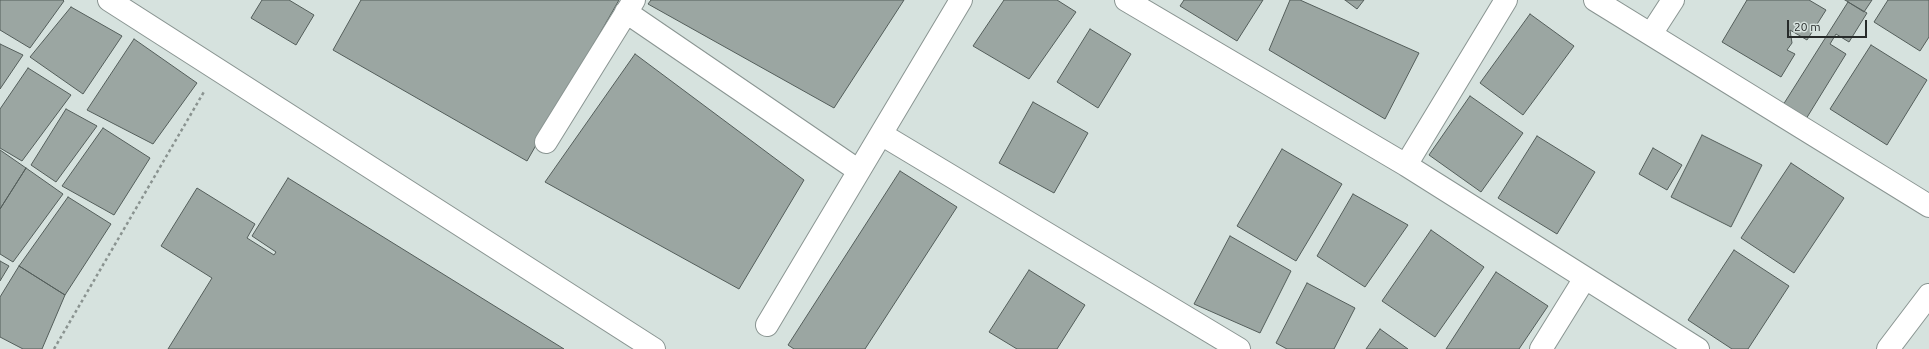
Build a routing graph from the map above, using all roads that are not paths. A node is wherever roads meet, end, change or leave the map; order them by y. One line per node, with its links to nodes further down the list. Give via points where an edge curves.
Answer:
1 (109, 0): 17 (street)
2 (961, 0): 9 (street)
3 (1126, 0): 11 (street)
4 (1506, 0): 11 (street)
5 (1596, 0): 8 (street)
6 (1673, 0): 8 (street)
7 (630, 6): 10 (street); 12 (street)
8 (1651, 34): 13 (street)
9 (881, 134): 12 (street); 18 (street)
10 (546, 142)
11 (1406, 165): 14 (street)
12 (858, 171): 16 (street)
13 (1929, 206)
14 (1585, 278): 19 (street); 20 (street)
15 (1929, 295): 21 (street)
16 (766, 325)
17 (654, 349)
18 (1239, 349)
19 (1542, 349)
20 (1698, 349)
21 (1888, 349)

